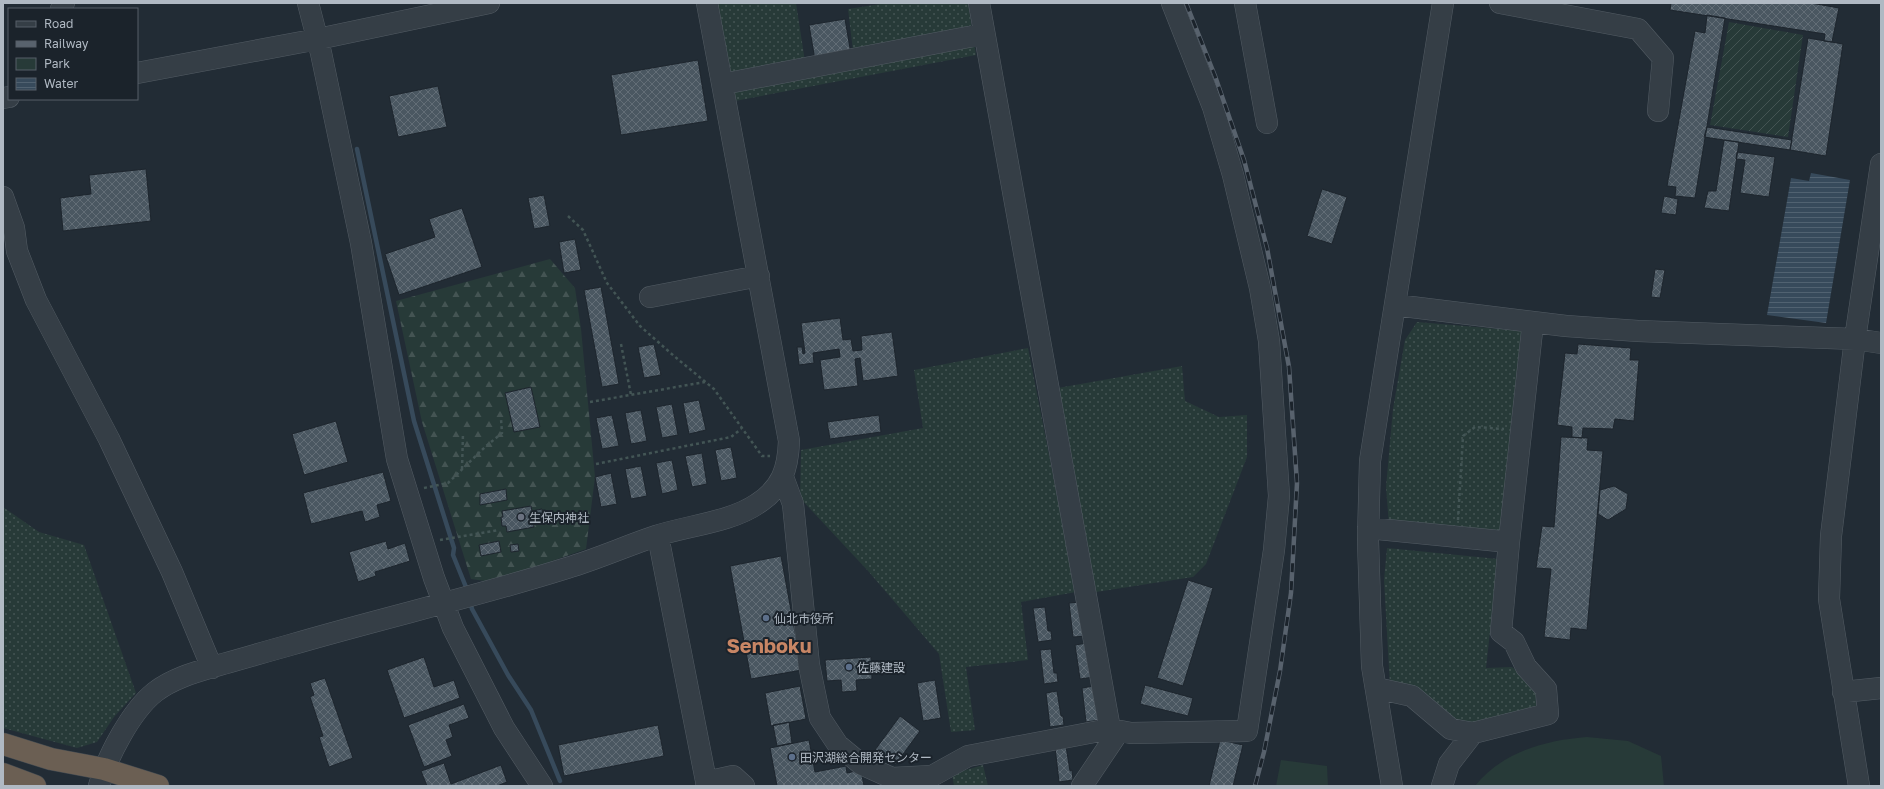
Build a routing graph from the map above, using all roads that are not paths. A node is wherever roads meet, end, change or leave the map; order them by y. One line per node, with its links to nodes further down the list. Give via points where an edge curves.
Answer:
1 (308, 3): 10 (street)
2 (489, 3): 10 (street)
3 (707, 3): 12 (street)
4 (979, 3): 9 (street)
5 (1172, 3): 32 (street, via 1213,107 1233,175 1260,288 1268,341 1279,496 1274,550 1247,731 1131,733)
6 (1246, 3): 14 (street)
7 (1443, 3): 19 (street)
8 (1500, 3): 13 (street, via 1638,29 1663,58)
9 (984, 34): 12 (street); 32 (street)
10 (318, 40): 11 (street); 27 (street, via 361,243 397,459 434,578)
11 (138, 73)
12 (723, 84): 17 (street)
13 (1658, 111)
14 (1267, 123)
15 (1881, 164): 21 (street)
16 (3, 197): 28 (street, via 14,228 17,251 36,300 109,439 172,572)
17 (759, 276): 18 (street); 23 (street, via 789,441)
18 (650, 298)
19 (1395, 305): 20 (street); 24 (street, via 1370,461)
20 (1533, 322): 21 (street, via 1638,331); 26 (street)
21 (1855, 339): 22 (street); 31 (street, via 1831,536 1829,599)
22 (1881, 343)
23 (783, 477): 25 (street, via 774,490 756,505 728,517); 32 (street, via 793,504 809,665 820,718 838,745 861,764 892,778 932,776 968,756)
24 (1368, 528): 26 (street); 29 (street, via 1372,666)
25 (658, 536): 27 (street, via 568,568); 37 (street)
26 (1509, 542): 33 (street, via 1501,632 1514,642 1526,667 1546,689 1548,714)
27 (444, 602): 28 (street); 40 (street, via 453,628 504,728)
28 (212, 668): 36 (street, via 179,678 156,691 136,709)
29 (1376, 688): 33 (street, via 1412,696 1451,728); 43 (street)
30 (1881, 688): 31 (street)
31 (1843, 692): 45 (street)
32 (1115, 730): 42 (street)
33 (1473, 733): 44 (street, via 1449,764)
34 (3, 744): 36 (highway)
35 (3, 774): 38 (highway)
36 (102, 777): 39 (highway)
37 (706, 784): 41 (street, via 733,776)
38 (35, 786)
39 (158, 786)
40 (542, 786)
41 (744, 786)
42 (1082, 786)
43 (1392, 786)
44 (1442, 786)
45 (1859, 786)

